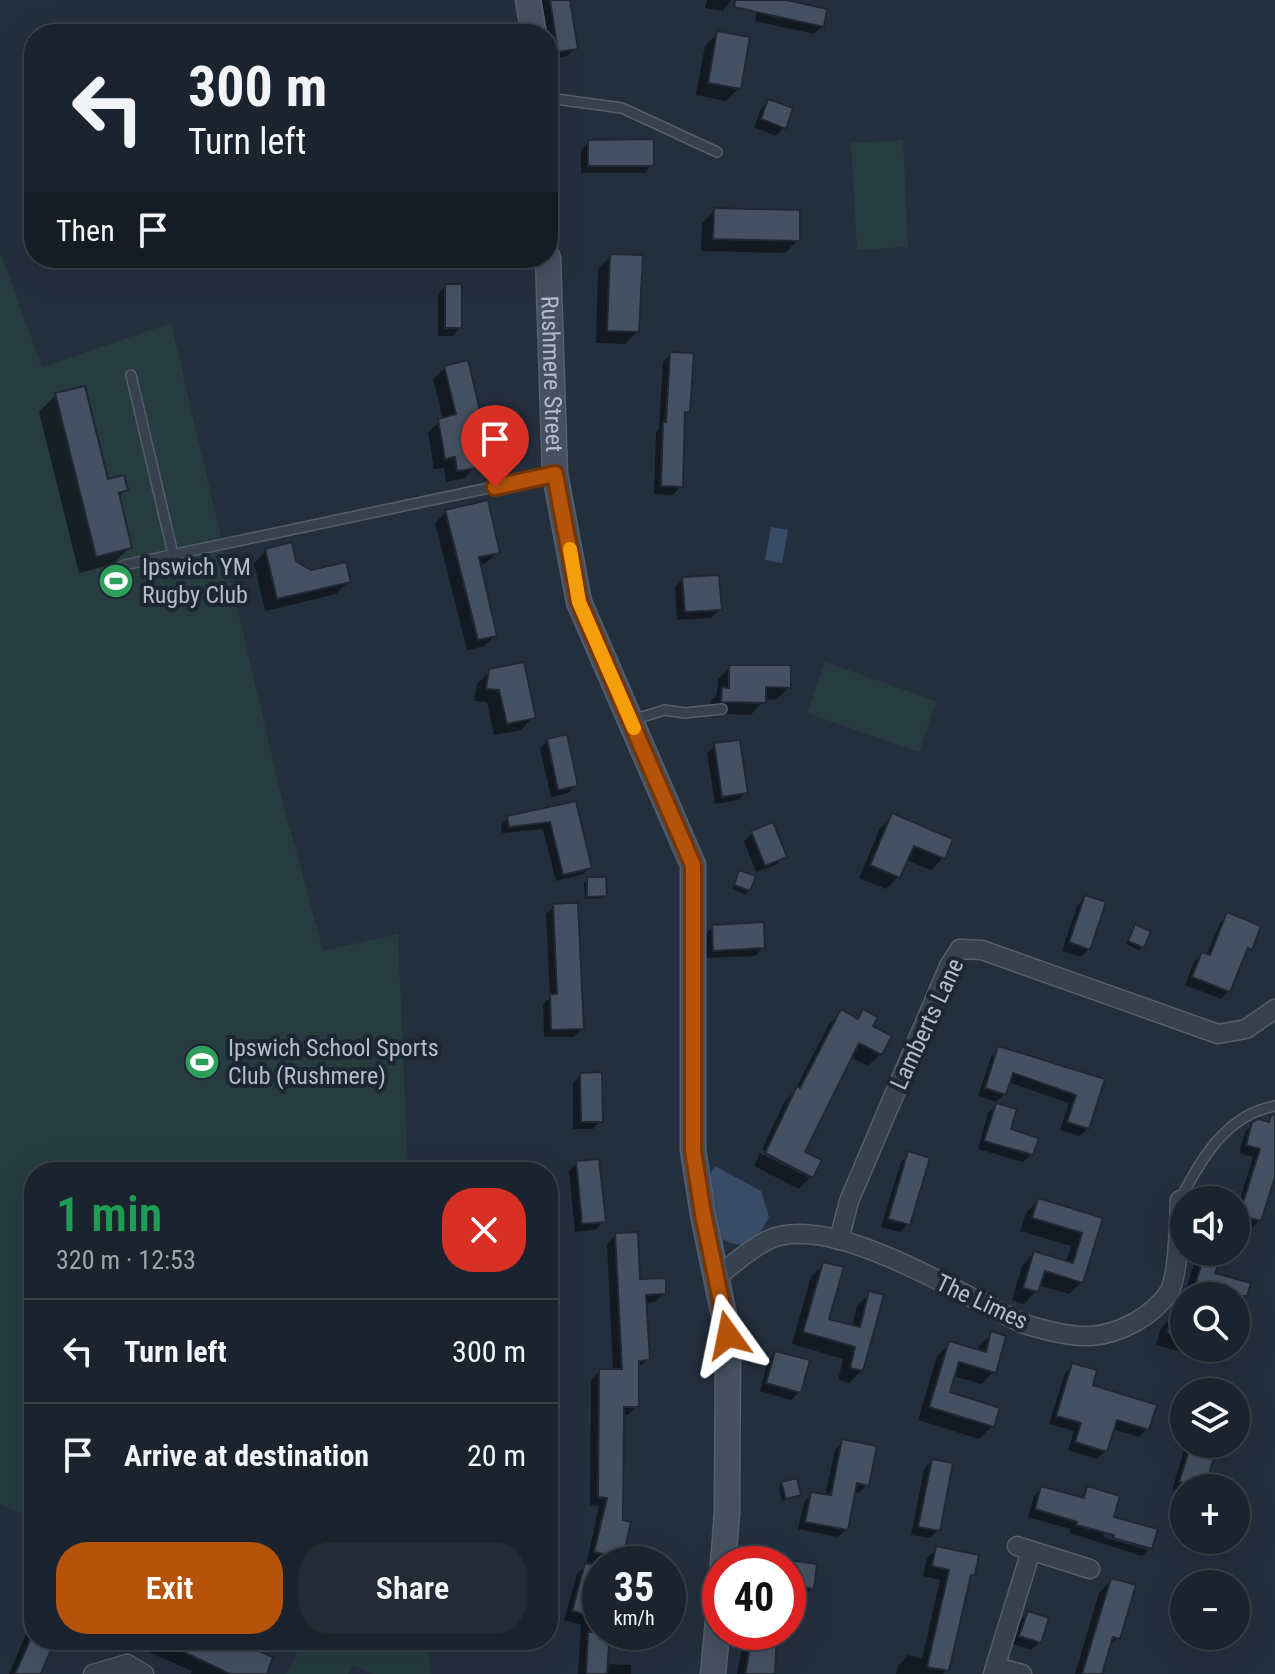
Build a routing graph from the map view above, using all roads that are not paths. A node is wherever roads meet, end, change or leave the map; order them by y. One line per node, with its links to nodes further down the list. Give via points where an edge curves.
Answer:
1 (528, 0): 2 (street)
2 (532, 24)
3 (558, 99): 4 (lane, via 622,108)
4 (717, 152)
5 (548, 268): 7 (street, Rushmere Street)
6 (131, 375): 8 (lane)
7 (555, 474): 8 (lane); 11 (street, Rushmere Street, via 579,602)
8 (173, 554): 9 (lane)
9 (124, 565)
10 (722, 709): 11 (lane, via 665,710)
11 (630, 720): 17 (street, Rushmere Street, via 693,865 693,1150)
12 (1275, 1009): 15 (street, Lamberts Lane, via 1246,1029 1218,1034 982,950 960,949 849,1201)
13 (1275, 1106): 14 (lane, via 1241,1117 1199,1161)
14 (1187, 1186)
15 (839, 1240): 16 (street, The Limes, via 882,1252 1024,1324 1091,1336 1145,1317 1170,1290); 17 (street, via 793,1234 767,1240)
16 (1174, 1266)
17 (716, 1277): 18 (street, Rushmere Street, via 728,1335)
18 (724, 1546)
19 (1090, 1569): 21 (street, via 1024,1549)
20 (715, 1650): 24 (street)
21 (994, 1670): 25 (street)
22 (93, 1674): 23 (street, via 127,1664)
23 (144, 1674)
24 (713, 1674)
25 (1022, 1674)

